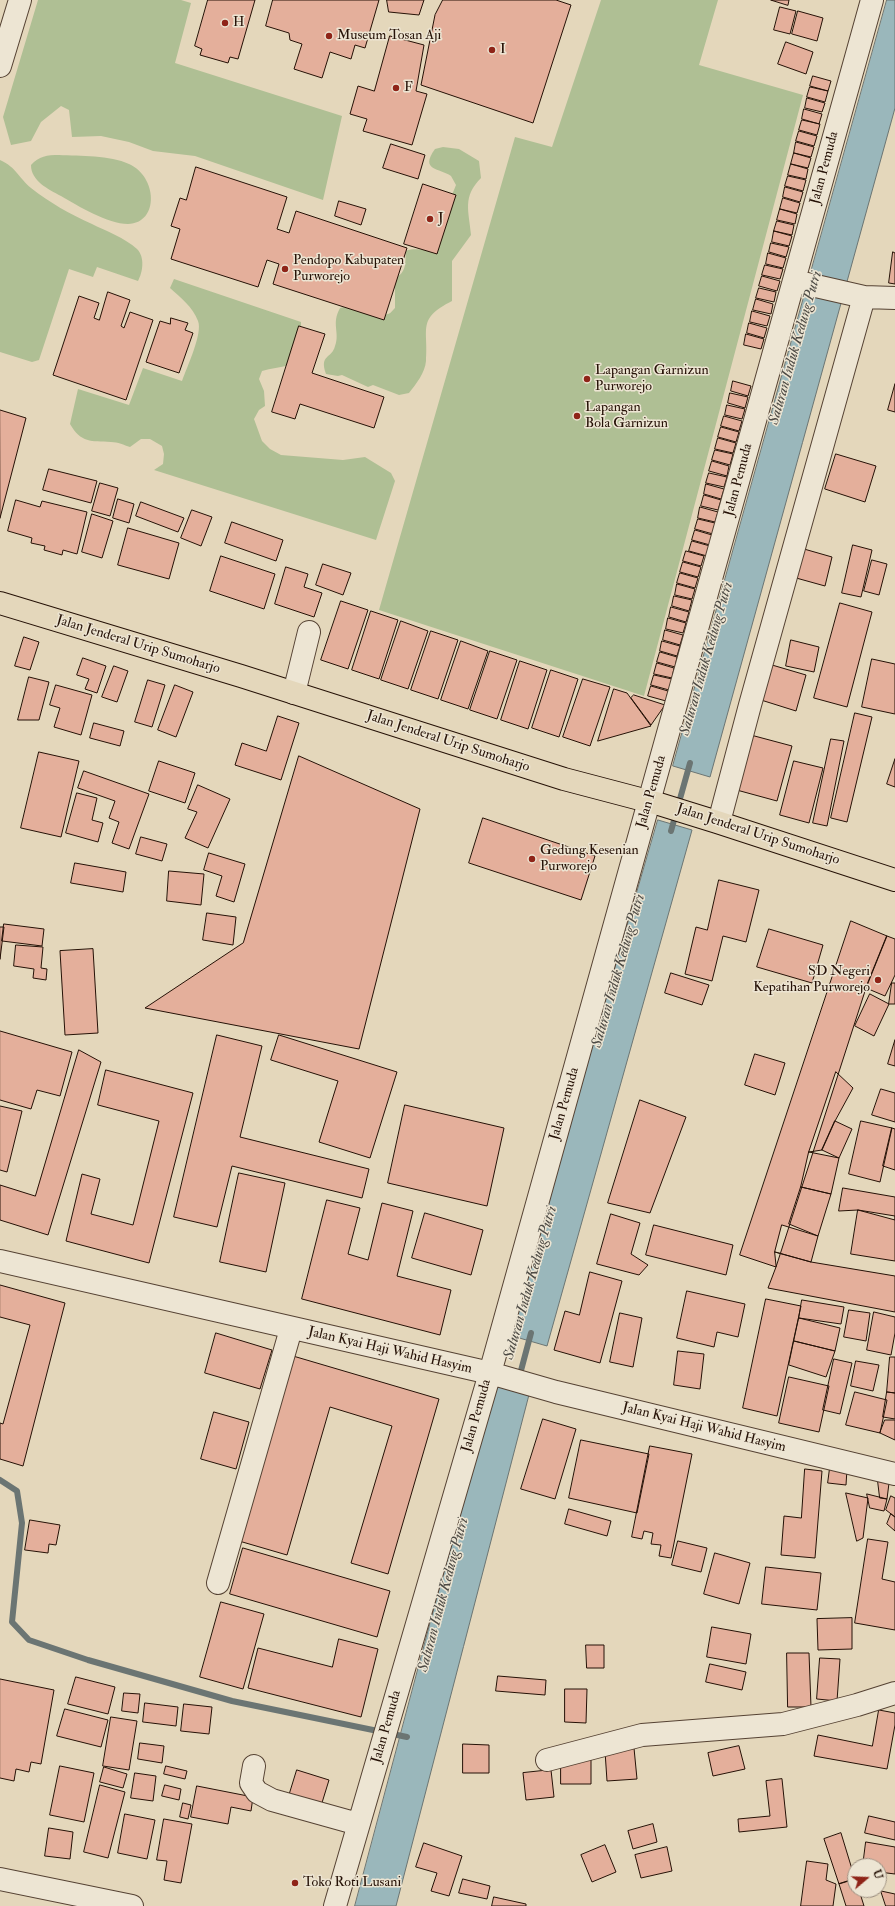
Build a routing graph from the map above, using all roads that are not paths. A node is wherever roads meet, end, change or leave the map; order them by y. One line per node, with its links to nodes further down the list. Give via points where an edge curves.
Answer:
1 (20, 0): 3 (street)
2 (872, 0): 4 (street, Jalan Pemuda)
3 (0, 66)
4 (800, 282): 5 (street); 10 (street, Jalan Pemuda)
5 (858, 295): 6 (street); 11 (street)
6 (895, 298)
7 (0, 603): 9 (main road, Jalan Jenderal Urip Sumoharjo)
8 (309, 632): 9 (street)
9 (294, 693): 10 (main road, Jalan Jenderal Urip Sumoharjo, via 564,779)
10 (655, 802): 11 (main road, Jalan Jenderal Urip Sumoharjo); 15 (street, Jalan Pemuda)
11 (718, 822): 12 (main road, Jalan Jenderal Urip Sumoharjo)
12 (895, 880)
13 (0, 1261): 14 (street, Jalan Kyai Haji Wahid Hasyim)
14 (291, 1329): 15 (street, Jalan Kyai Haji Wahid Hasyim); 17 (street)
15 (490, 1373): 16 (street, Jalan Kyai Haji Wahid Hasyim, via 556,1392); 21 (street, Jalan Pemuda)
16 (895, 1474)
17 (218, 1583)
18 (895, 1693): 19 (street, via 783,1724 649,1734)
19 (547, 1760)
20 (254, 1766): 21 (street, via 251,1782 257,1792 272,1800)
21 (358, 1824): 24 (street, Jalan Pemuda)
22 (0, 1879): 23 (street)
23 (132, 1906)
24 (335, 1906)

